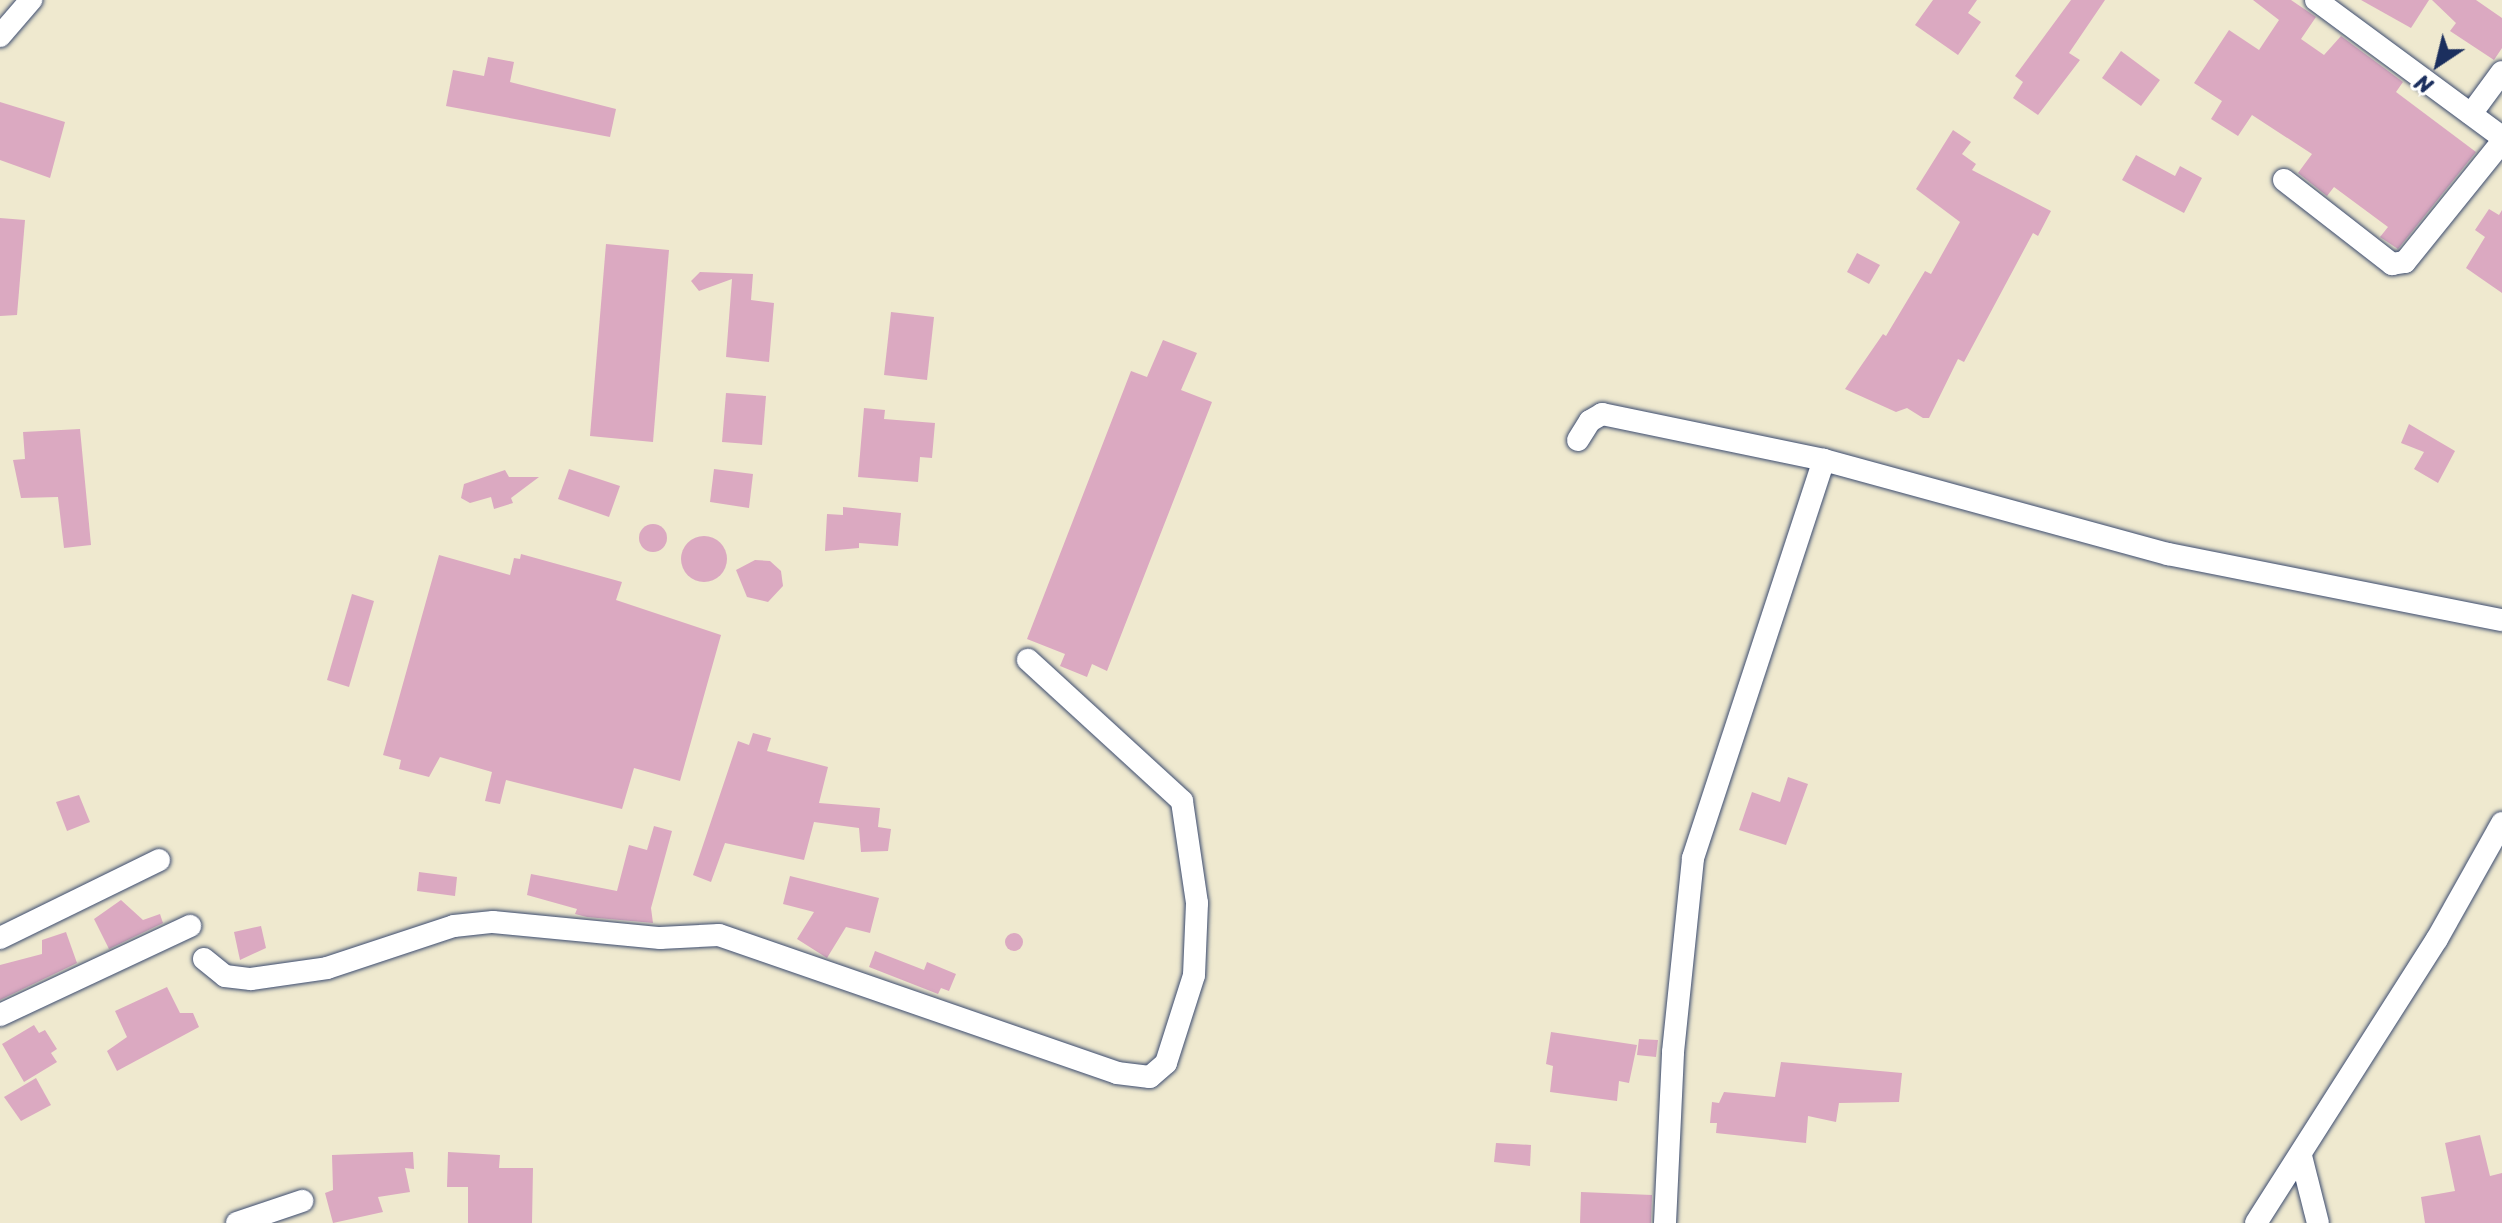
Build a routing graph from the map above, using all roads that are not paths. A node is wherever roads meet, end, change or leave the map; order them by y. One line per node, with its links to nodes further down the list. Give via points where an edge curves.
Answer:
1 (31, 0): 3 (street)
2 (2321, 2): 5 (street)
3 (0, 36)
4 (2502, 72): 5 (street)
5 (2471, 114): 6 (street)
6 (2502, 140): 7 (street, via 2414,255 2392,264)
7 (2284, 180)
8 (1578, 440): 9 (street, via 1590,421 1602,414)
9 (1824, 460): 10 (street, via 2168,554); 21 (street, via 1693,858 1673,1052)
10 (2502, 620)
11 (1028, 660): 16 (street, via 1182,801 1197,903 1194,975 1166,1063 1150,1077 1117,1073 719,935 660,938 493,922 454,926 327,968 251,979 225,976)
12 (2502, 823): 18 (street, via 2437,939)
13 (159, 860): 15 (street)
14 (190, 926): 17 (street)
15 (0, 938)
16 (204, 959)
17 (0, 1015)
18 (2301, 1156): 22 (street); 23 (street)
19 (302, 1201): 20 (street)
20 (237, 1223)
21 (1665, 1223)
22 (2256, 1223)
23 (2318, 1223)

